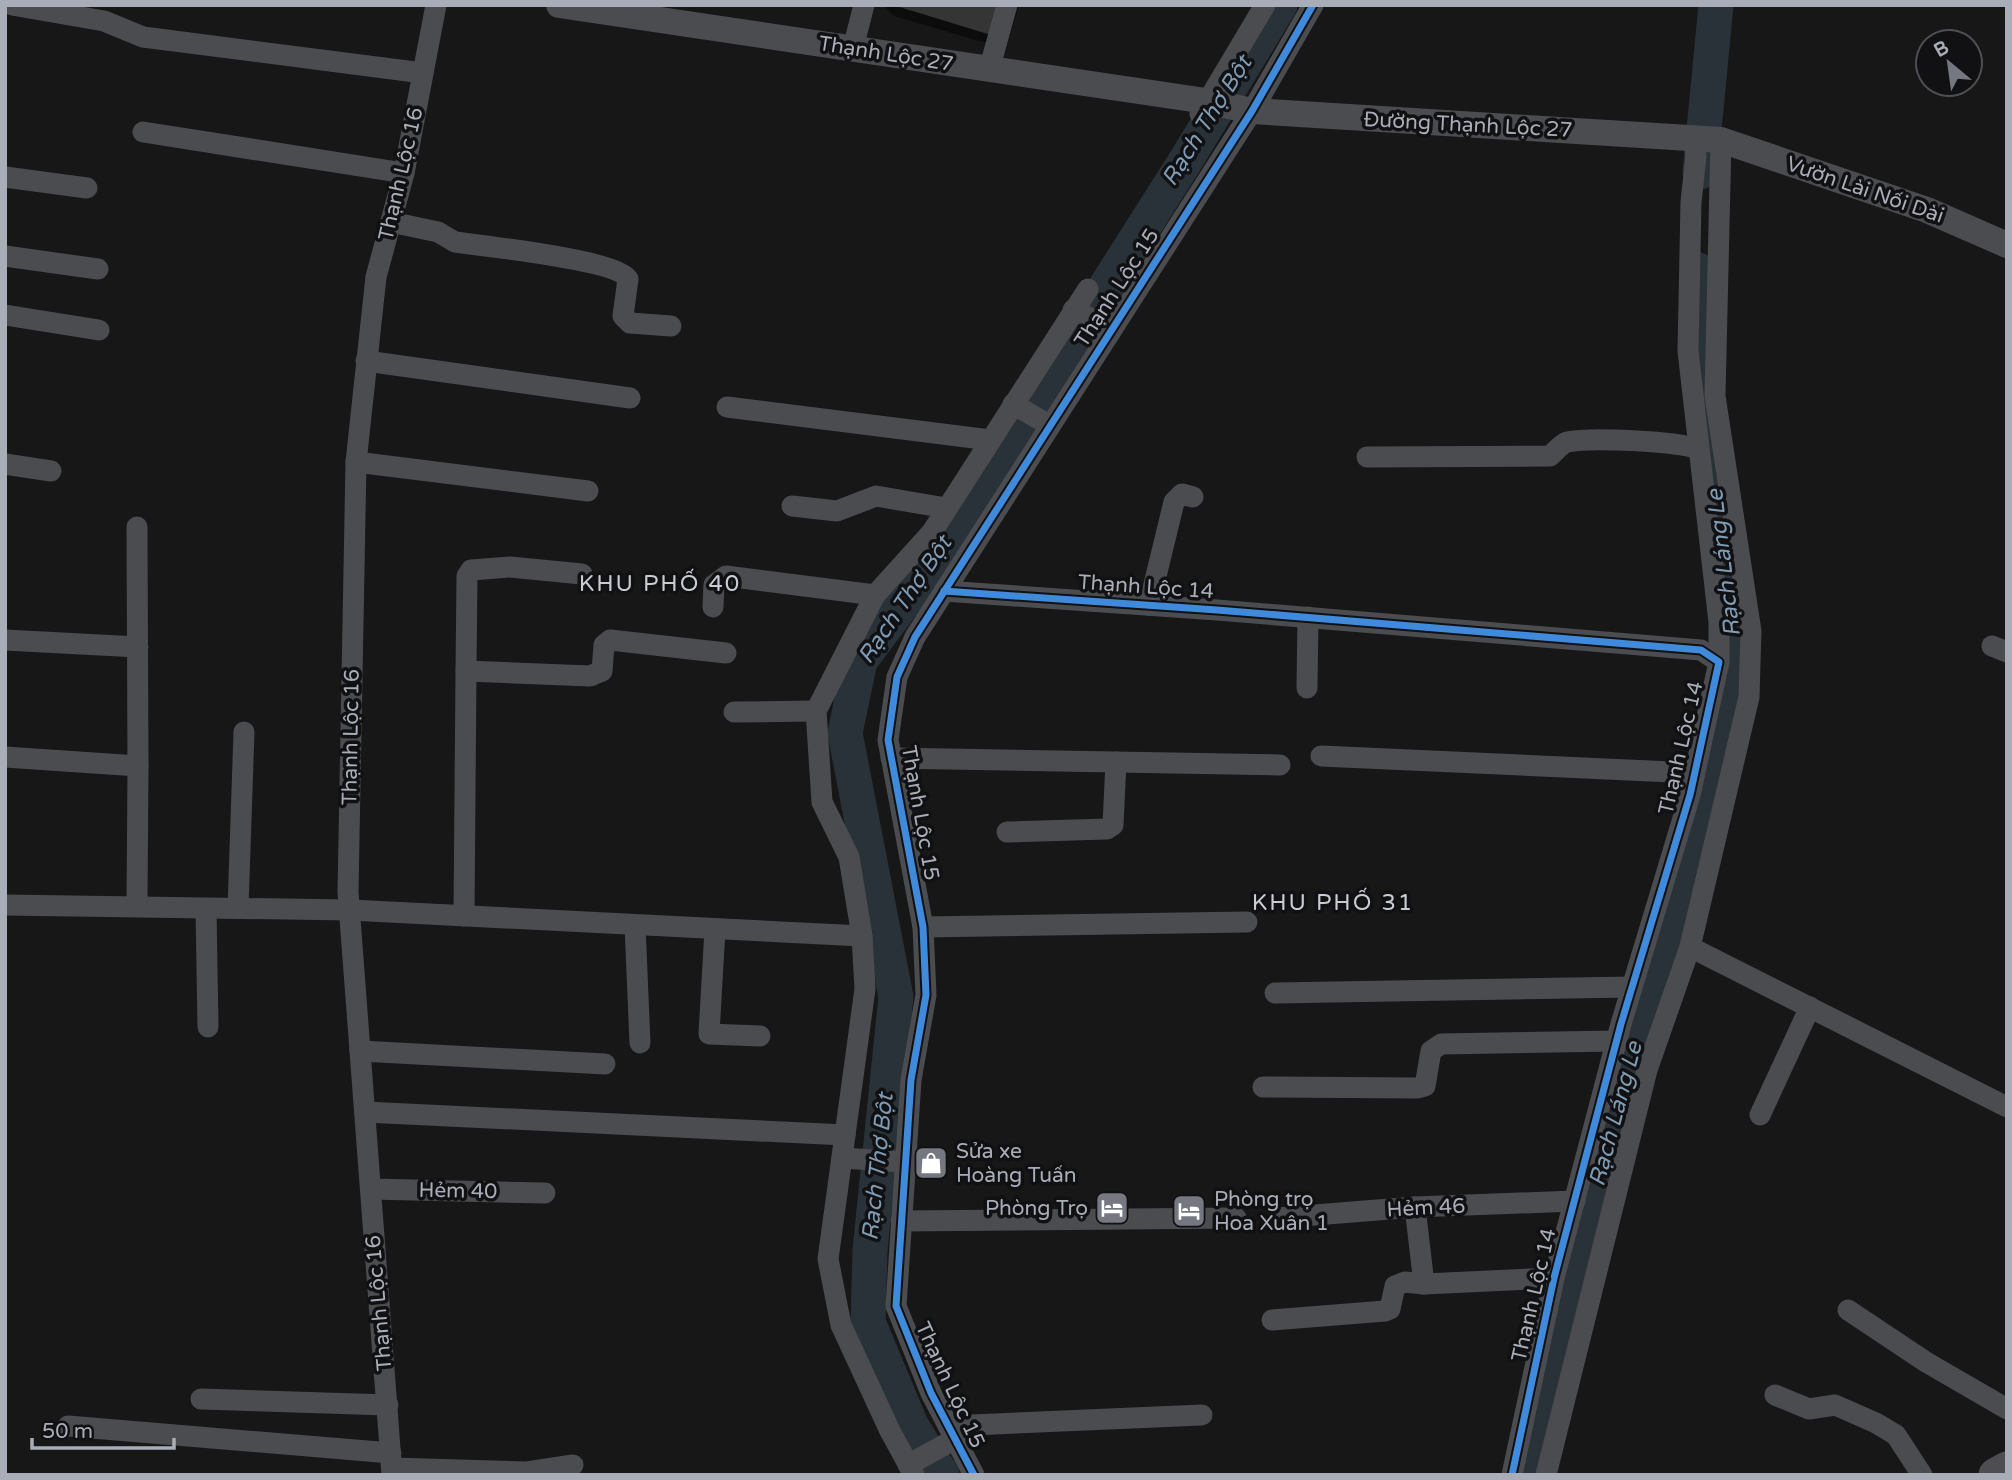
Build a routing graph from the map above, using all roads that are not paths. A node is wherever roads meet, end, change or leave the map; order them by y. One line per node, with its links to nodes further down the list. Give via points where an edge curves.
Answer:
1 (12, 5): 11 (street, via 104,21 155,39)
2 (436, 5): 11 (street, Thạnh Lộc 16)
3 (559, 5): 8 (street, Thạnh Lộc 27)
4 (864, 5): 9 (street)
5 (1007, 5): 10 (street)
6 (1265, 5): 12 (street, Thạnh Lộc 15)
7 (1313, 5): 12 (street, Thạnh Lộc 15)
8 (685, 15): 9 (street, Thạnh Lộc 27)
9 (853, 48): 10 (street, Thạnh Lộc 27)
10 (989, 70): 12 (street, Thạnh Lộc 27)
11 (423, 73): 15 (street, Thạnh Lộc 16)
12 (1222, 107): 14 (street, Đường Thạnh Lộc 27); 26 (street, Thạnh Lộc 15)
13 (143, 132): 15 (street)
14 (1704, 138): 19 (street, Vườn Lài Nối Dài, via 1927,210); 34 (street, Thạnh Lộc 14, via 1696,156 1691,202 1688,351); 67 (street, via 1714,396 1751,631 1749,698)
15 (404, 173): 18 (street, Thạnh Lộc 16)
16 (5, 177): 17 (street)
17 (87, 188)
18 (391, 222): 25 (street, via 438,232 455,242 615,270 628,279 623,316 630,323); 28 (street, Thạnh Lộc 16, via 376,277)
19 (2007, 245)
20 (5, 257): 21 (street)
21 (98, 269)
22 (1088, 289): 23 (street, Thạnh Lộc 15)
23 (1073, 310): 26 (street); 30 (street, Thạnh Lộc 15)
24 (5, 315): 27 (street)
25 (671, 326)
26 (1111, 328): 32 (street, Thạnh Lộc 15)
27 (99, 330)
28 (366, 361): 29 (street); 36 (street, Thạnh Lộc 16)
29 (630, 398)
30 (1013, 404): 32 (street); 33 (street, Thạnh Lộc 15)
31 (727, 407): 33 (street)
32 (1049, 425): 45 (street, Thạnh Lộc 15)
33 (990, 440): 42 (street, Thạnh Lộc 15)
34 (1698, 449): 35 (street, via 1657,441 1566,442 1550,456); 53 (street, Thạnh Lộc 14, via 1719,622)
35 (1367, 457)
36 (356, 462): 39 (street); 73 (street, Thạnh Lộc 16)
37 (5, 464): 38 (street)
38 (51, 471)
39 (588, 491)
40 (1193, 497): 47 (street, via 1182,494 1174,502)
41 (792, 506): 42 (street, via 837,512 876,496)
42 (946, 508): 46 (street, Thạnh Lộc 15, via 932,532)
43 (137, 527): 51 (street)
44 (582, 574): 54 (street, via 510,567 471,570 467,576)
45 (944, 591): 47 (street, Thạnh Lộc 14); 61 (street, Thạnh Lộc 15, via 897,677 888,740)
46 (875, 595): 48 (street, via 726,576 715,585); 56 (street, Thạnh Lộc 15)
47 (1149, 605): 49 (street, Thạnh Lộc 14)
48 (713, 607)
49 (1308, 617): 53 (street, Thạnh Lộc 14, via 1701,650); 55 (street)
50 (5, 640): 51 (street)
51 (138, 647): 63 (street)
52 (726, 653): 54 (street, via 610,640 604,645 602,671 590,676)
53 (1719, 662): 65 (street, Thạnh Lộc 14)
54 (466, 671): 74 (street)
55 (1307, 688)
56 (816, 711): 57 (street); 79 (street, via 822,802 849,857)
57 (734, 712)
58 (244, 732): 71 (street)
59 (1321, 756): 65 (street)
60 (5, 757): 63 (street)
61 (891, 758): 62 (street); 77 (street, Thạnh Lộc 15)
62 (1116, 762): 64 (street); 68 (street, via 1113,825 1107,829)
63 (138, 765): 70 (street)
64 (1280, 765)
65 (1695, 773): 66 (street, Thạnh Lộc 14)
66 (1690, 795): 67 (street); 81 (street, Thạnh Lộc 14)
67 (1724, 806): 80 (street)
68 (1007, 832)
69 (5, 905): 70 (street)
70 (137, 906): 72 (street)
71 (237, 908): 72 (street); 73 (street)
72 (206, 909): 84 (street)
73 (349, 910): 74 (street); 88 (street, Thạnh Lộc 16)
74 (464, 916): 76 (street)
75 (1247, 922): 77 (street)
76 (635, 925): 78 (street); 87 (street)
77 (923, 928): 96 (street, Thạnh Lộc 15, via 926,995 911,1080)
78 (715, 929): 79 (street); 85 (street, via 709,1034)
79 (862, 936): 94 (street, via 864,989)
80 (1690, 947): 83 (street); 121 (street, via 1647,1070)
81 (1632, 987): 82 (street); 86 (street, Thạnh Lộc 14)
82 (1275, 993)
83 (1810, 1007): 91 (street); 93 (street)
84 (208, 1027)
85 (760, 1036)
86 (1616, 1041): 90 (street, via 1441,1044 1431,1051 1425,1086 1418,1088); 99 (street, Thạnh Lộc 14)
87 (640, 1043)
88 (360, 1051): 89 (street); 92 (street, Thạnh Lộc 16)
89 (605, 1064)
90 (1263, 1087)
91 (2007, 1107)
92 (365, 1112): 94 (street); 97 (street, Thạnh Lộc 16)
93 (1760, 1115)
94 (845, 1135): 95 (street)
95 (842, 1158): 96 (street); 118 (street, via 828,1259 841,1325)
96 (904, 1162): 103 (street, Thạnh Lộc 15)
97 (371, 1189): 98 (street, Hẻm 40); 110 (street, Thạnh Lộc 16)
98 (545, 1193)
99 (1575, 1201): 100 (street, Hẻm 46); 104 (street, Thạnh Lộc 14)
100 (1415, 1207): 102 (street, Hẻm 46); 105 (street)
101 (1236, 1218): 103 (street)
102 (1277, 1218)
103 (901, 1221): 114 (street, Thạnh Lộc 15, via 895,1306)
104 (1554, 1278): 105 (street); 120 (street, Thạnh Lộc 14)
105 (1424, 1284): 107 (street, via 1395,1286 1390,1308 1385,1311)
106 (1848, 1310): 111 (street)
107 (1272, 1320)
108 (1775, 1395): 122 (street, via 1809,1409 1835,1405 1876,1423 1896,1435)
109 (201, 1399): 110 (street)
110 (388, 1405): 115 (street, Thạnh Lộc 16)
111 (2007, 1409)
112 (1202, 1415): 114 (street)
113 (68, 1426): 115 (street)
114 (951, 1432): 118 (street); 119 (street, Thạnh Lộc 15)
115 (392, 1465): 116 (street, via 527,1472)
116 (573, 1465)
117 (2007, 1469): 123 (highway)
118 (911, 1470)
119 (974, 1475)
120 (1512, 1475)
121 (1546, 1475)
122 (1922, 1475)
123 (1996, 1475)

